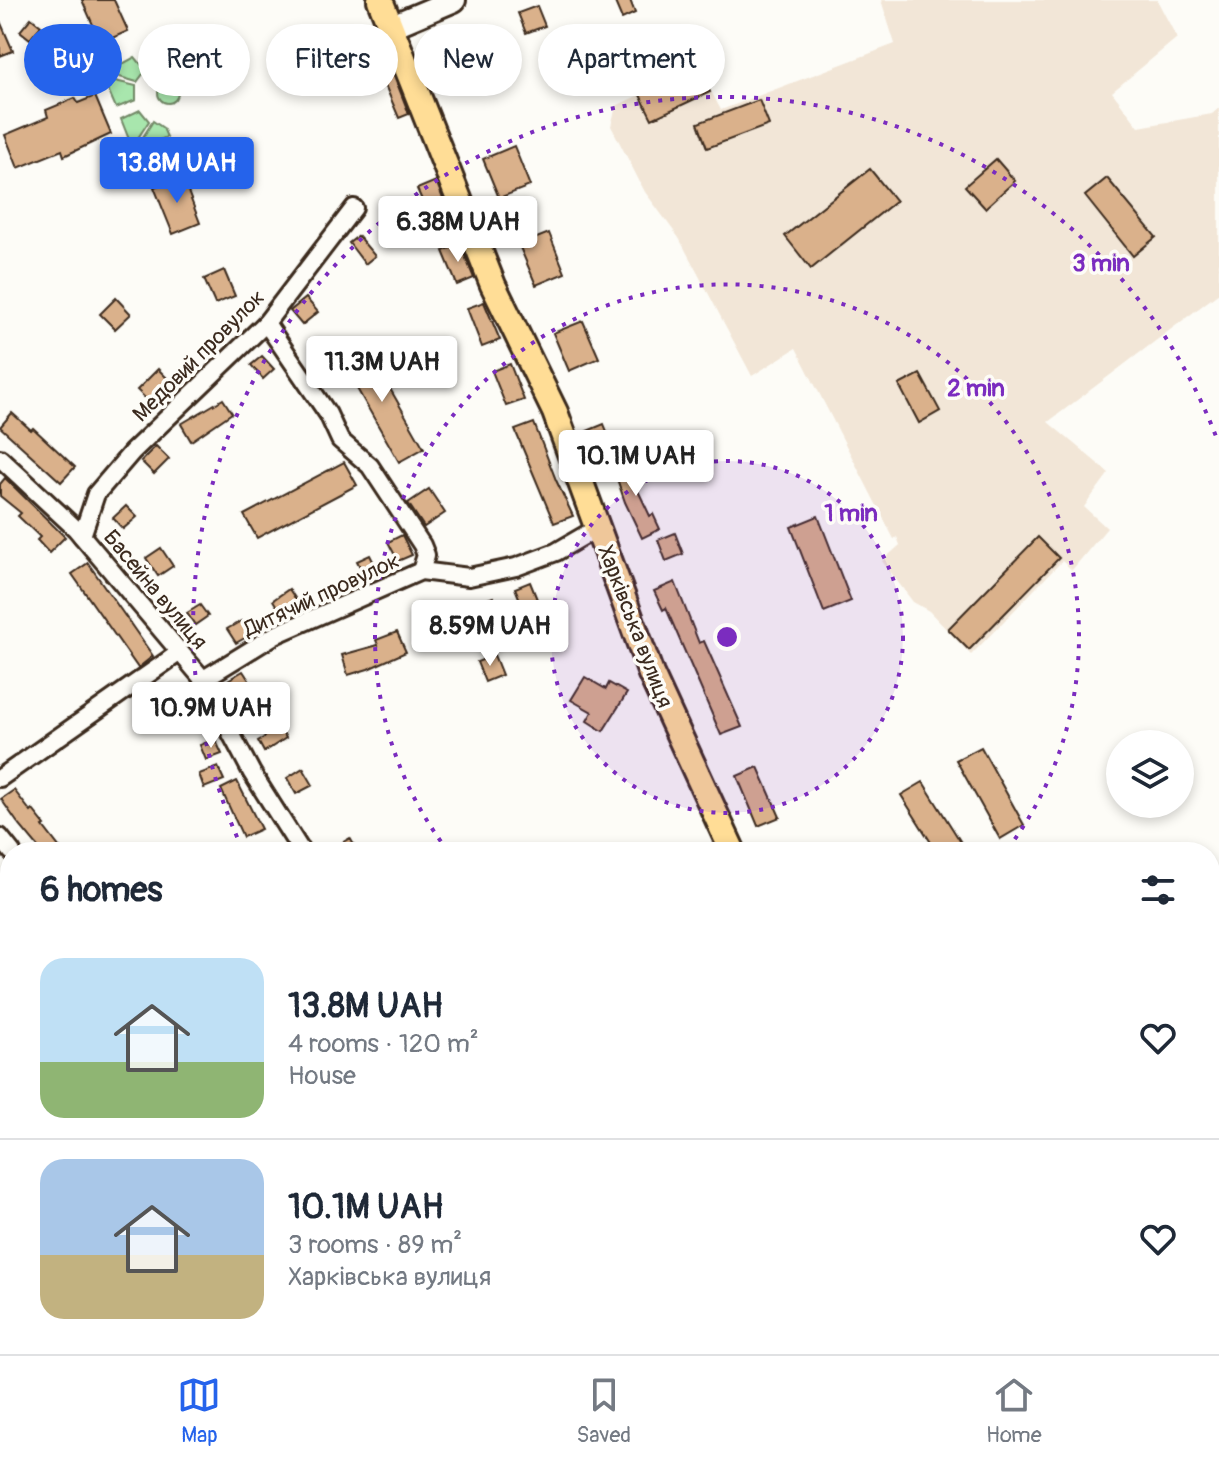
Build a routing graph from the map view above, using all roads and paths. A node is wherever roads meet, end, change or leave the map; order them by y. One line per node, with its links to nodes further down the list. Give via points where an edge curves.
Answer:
1 (380, 0): 3 (main road, Харківська вулиця)
2 (454, 0): 4 (street)
3 (389, 24)
4 (397, 24)
5 (398, 47): 9 (main road, Харківська вулиця, via 493,285 555,412)
6 (354, 208): 7 (street, Медовий провулок)
7 (266, 323): 10 (street, Медовий провулок, via 132,452 96,494); 11 (street, via 340,440 370,466 422,545 426,555)
8 (0, 458): 10 (street, Басейна вулиця)
9 (599, 527): 11 (street, Дитячий провулок, via 516,567 469,577); 16 (main road, Харківська вулиця, via 651,674)
10 (82, 536): 12 (street, Басейна вулиця)
11 (421, 571): 13 (street, Дитячий провулок, via 275,635)
12 (180, 652): 13 (street, Басейна вулиця); 14 (street)
13 (202, 680): 15 (street, Басейна вулиця)
14 (0, 778)
15 (296, 842)
16 (728, 842)

